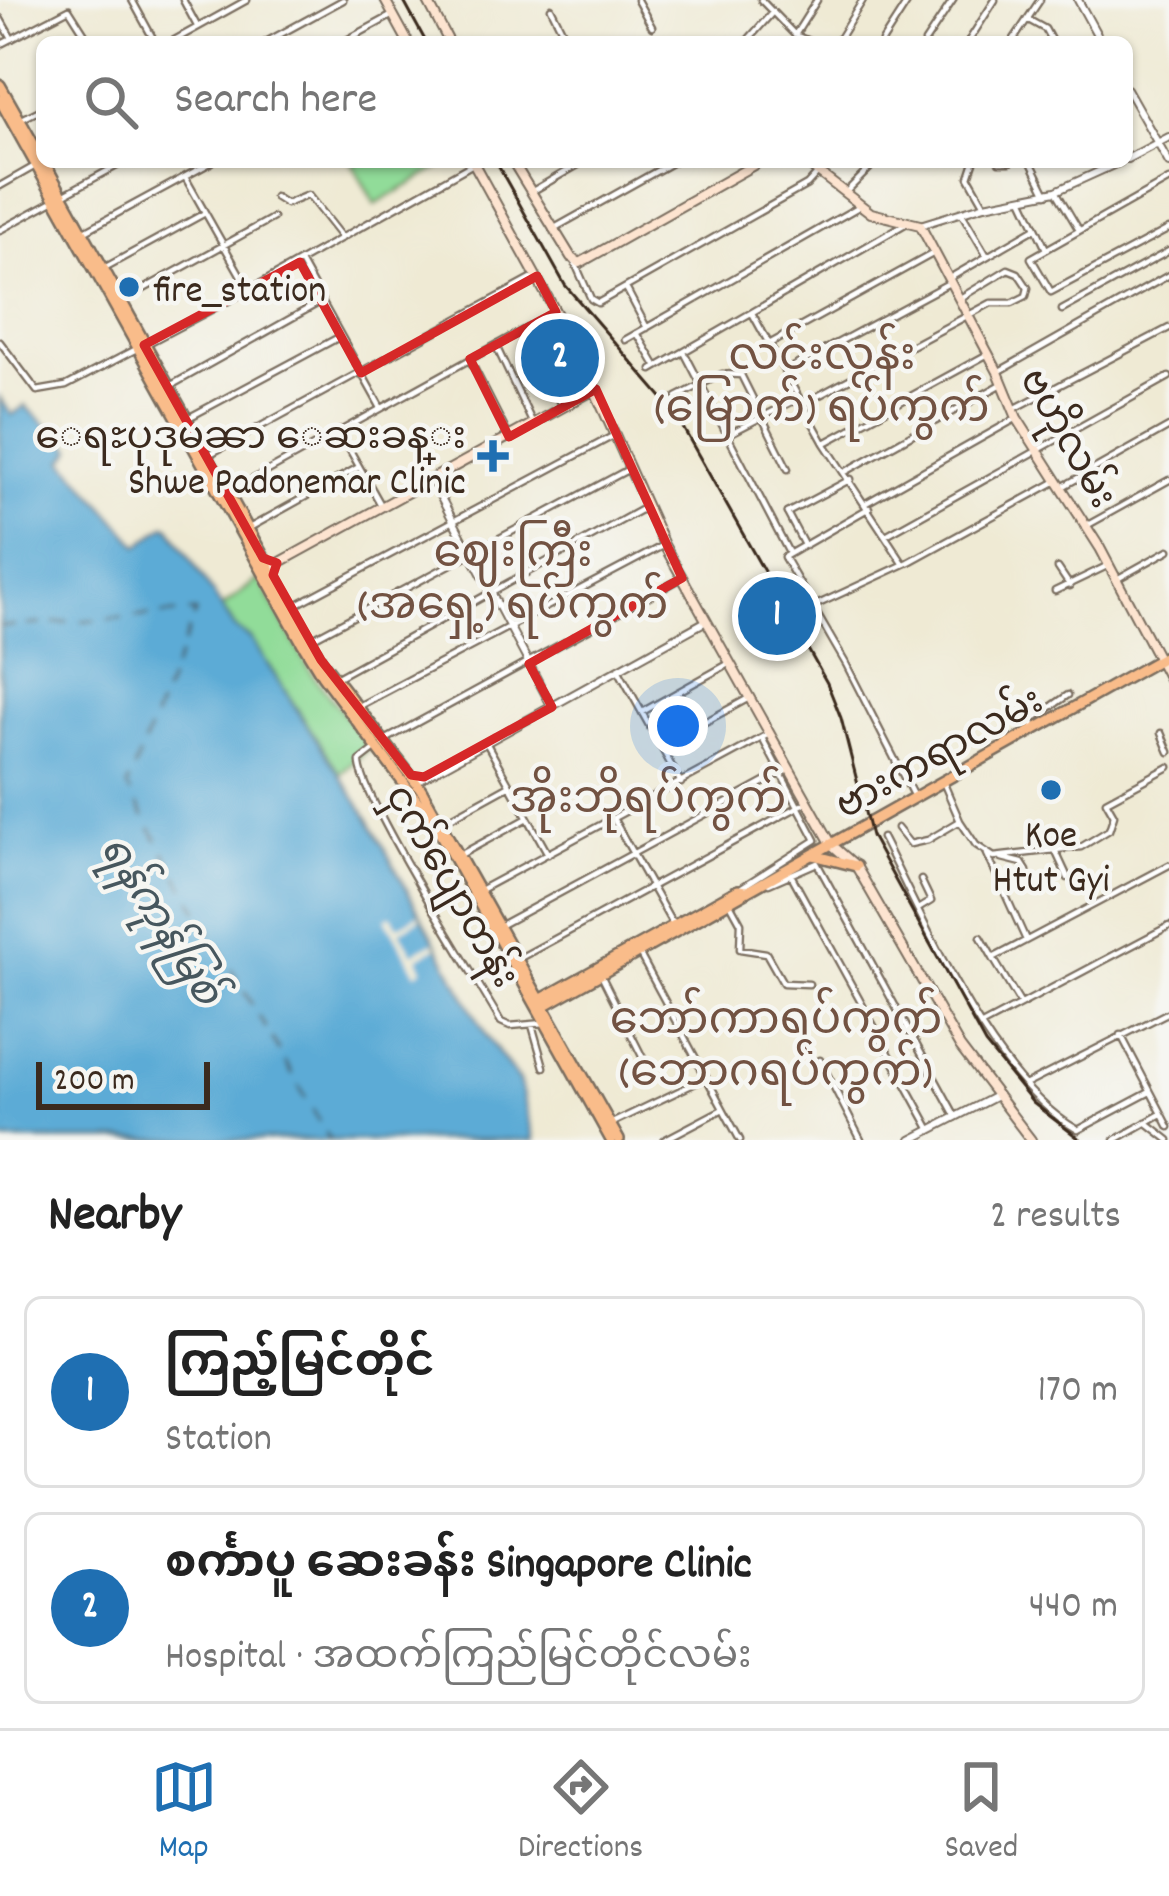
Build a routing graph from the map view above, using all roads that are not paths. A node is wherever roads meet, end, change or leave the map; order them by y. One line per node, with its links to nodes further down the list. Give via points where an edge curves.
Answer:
1 (131, 0): 27 (street)
2 (183, 0): 23 (street)
3 (247, 0): 17 (street)
4 (343, 0): 29 (street)
5 (385, 0): 20 (main road)
6 (427, 0): 32 (main road)
7 (637, 0): 24 (street)
8 (761, 0): 19 (street)
9 (772, 0): 19 (street)
10 (817, 0): 25 (street)
11 (863, 0): 35 (street)
12 (909, 0): 36 (street)
13 (953, 0): 37 (street)
14 (995, 0): 38 (street)
15 (1040, 0): 22 (street)
16 (1078, 0): 41 (street)
17 (238, 2): 23 (street)
18 (551, 8): 33 (street)
19 (769, 10): 25 (street); 34 (street)
20 (393, 14): 30 (street); 31 (main road)
21 (0, 18): 42 (street)
22 (1027, 19): 39 (street); 40 (street)
23 (198, 27): 28 (street)
24 (652, 27)
25 (795, 35)
26 (86, 36): 42 (street, via 69,9)
27 (151, 36)
28 (182, 36)
29 (277, 36)
30 (354, 36)
31 (405, 36)
32 (446, 36)
33 (565, 36)
34 (750, 36)
35 (841, 36)
36 (886, 36)
37 (929, 36)
38 (972, 36)
39 (1016, 36)
40 (1049, 36)
41 (1098, 36)
42 (12, 39): 43 (street)
43 (0, 45)
44 (0, 85): 48 (main road)
45 (0, 100): 48 (main road)
46 (1133, 100): 51 (street)
47 (36, 112): 48 (street)
48 (17, 122): 49 (street); 52 (main road)
49 (0, 131)
50 (1169, 137): 51 (street)
51 (1157, 144): 53 (street); 54 (street)
52 (36, 154)
53 (1133, 156)
54 (1169, 163)
55 (36, 165): 74 (street)
56 (44, 168): 79 (main road)
57 (113, 168): 79 (street)
58 (200, 168): 72 (street)
59 (465, 168): 94 (street)
60 (477, 168): 104 (main road)
61 (517, 168): 75 (main road)
62 (573, 168): 75 (street)
63 (662, 168): 89 (street)
64 (748, 168): 101 (main road)
65 (814, 168): 71 (main road)
66 (822, 168): 71 (street)
67 (870, 168): 76 (street)
68 (972, 168): 81 (street)
69 (1035, 168): 77 (street)
70 (1095, 168): 77 (street)
71 (819, 171): 76 (main road); 106 (street)
72 (185, 176): 84 (street); 93 (street)
73 (1169, 180): 92 (street)
74 (0, 186)
75 (531, 192): 89 (main road)
76 (845, 193): 82 (main road)
77 (1051, 193): 80 (street); 92 (street)
78 (275, 197): 94 (street, via 286,204 308,195)
79 (59, 198): 91 (street); 93 (main road)
80 (1023, 200): 81 (street); 88 (street)
81 (985, 205): 83 (street)
82 (860, 206): 86 (main road); 115 (street)
83 (961, 212): 87 (street); 99 (street)
84 (205, 213): 95 (street); 102 (street)
85 (273, 218): 95 (street)
86 (905, 224): 87 (main road); 113 (street)
87 (920, 225): 98 (main road, ဗဟိုလမ်း)
88 (1036, 228): 96 (street); 99 (street)
89 (553, 229): 101 (main road)
90 (1169, 229): 96 (street, via 1051,292 1031,258)
91 (0, 230)
92 (1079, 230): 96 (street)
93 (79, 234): 102 (main road)
94 (342, 238): 100 (street)
95 (224, 245): 107 (street); 110 (street)
96 (1046, 249)
97 (1169, 251): 111 (street)
98 (934, 253): 105 (main road, ဗဟိုလမ်း); 122 (street)
99 (987, 256): 105 (street)
100 (300, 262): 107 (street); 109 (street)
101 (575, 262): 106 (street, via 594,302)
102 (99, 271): 110 (main road); 124 (main road)
103 (1169, 275): 129 (street)
104 (537, 276): 112 (main road); 130 (street)
105 (949, 281): 108 (main road, ဗဟိုလမ်း); 128 (street)
106 (626, 288): 115 (street)
107 (249, 290): 124 (street)
108 (959, 298): 114 (main road, ဗဟိုလမ်း); 114 (street, via 1007,269 1028,288 1012,303)
109 (322, 301): 119 (street); 135 (street)
110 (120, 302): 124 (main road)
111 (1062, 310)
112 (556, 313): 117 (street); 134 (main road)
113 (752, 313): 122 (street); 125 (street)
114 (968, 315): 126 (main road, ဗဟိုလမ်း); 137 (street)
115 (646, 328): 118 (street)
116 (1169, 328): 140 (street)
117 (520, 332): 123 (street); 138 (street)
118 (637, 333): 120 (street); 125 (street, via 654,368)
119 (341, 336): 130 (street); 142 (street)
120 (625, 340)
121 (0, 342): 124 (street, via 37,391 66,386)
122 (770, 344): 128 (street)
123 (496, 346): 127 (street); 143 (street)
124 (141, 347): 135 (main road)
125 (684, 352): 132 (street)
126 (988, 354): 129 (main road, ဗဟိုလမ်း); 149 (street)
127 (470, 359): 139 (street); 148 (street)
128 (784, 371): 137 (street)
129 (998, 372): 133 (main road, ဗဟိုလမ်း)
130 (361, 373): 139 (street); 151 (street)
131 (1169, 377): 150 (street)
132 (702, 384): 136 (street); 141 (street, via 741,376); 147 (street)
133 (1002, 384): 140 (main road, ဗဟိုလမ်း); 155 (street)
134 (596, 389): 138 (main road); 146 (main road)
135 (168, 394): 142 (main road); 151 (main road)
136 (677, 398)
137 (801, 401): 141 (street); 149 (street)
138 (563, 407): 143 (main road)
139 (381, 408): 145 (street)
140 (1016, 414): 150 (main road, ဗဟိုလမ်း); 161 (street)
141 (762, 417): 147 (street); 154 (street)
142 (185, 420): 151 (main road)
143 (532, 424): 148 (main road)
144 (1169, 427): 159 (street)
145 (340, 431): 152 (street); 160 (street)
146 (615, 435): 153 (main road); 164 (street)
147 (727, 435): 172 (street)
148 (509, 437): 157 (main road)
149 (824, 443): 155 (street)
150 (1036, 451): 159 (main road, ဗဟိုလမ်း); 167 (street)
151 (202, 458): 160 (main road); 174 (main road)
152 (359, 467): 162 (street); 166 (street)
153 (628, 469): 163 (main road); 171 (street)
154 (788, 470)
155 (845, 472): 156 (street)
156 (851, 478): 161 (street); 169 (street, via 787,513)
157 (430, 479): 162 (main road); 164 (street)
158 (1169, 480): 165 (street)
159 (1059, 484): 165 (main road, ဗဟိုလမ်း); 173 (street)
160 (226, 494): 166 (main road)
161 (868, 505): 167 (street); 169 (street)
162 (381, 506): 174 (main road)
163 (644, 508): 168 (main road); 181 (street)
164 (453, 522): 171 (street); 183 (street)
165 (1087, 526): 175 (main road, ဗဟိုလမ်း)
166 (246, 530): 174 (main road)
167 (886, 535): 173 (street)
168 (664, 545): 177 (main road); 185 (street)
169 (804, 545): 172 (street)
170 (1169, 550): 178 (street)
171 (470, 554): 181 (street); 186 (street)
172 (787, 555): 182 (street)
173 (903, 563): 182 (street)
174 (270, 564): 183 (main road)
175 (1109, 566): 178 (main road, ဗဟိုလမ်း); 179 (street)
176 (1058, 568): 179 (street)
177 (682, 578): 184 (main road); 189 (street)
178 (1117, 579): 187 (main road, ဗဟိုလမ်း)
179 (1070, 586): 180 (street)
180 (1055, 591)
181 (491, 592): 185 (street); 192 (street)
182 (812, 607): 211 (street)
183 (290, 608): 186 (main road); 192 (main road)
184 (706, 621): 188 (main road); 190 (street)
185 (511, 629): 189 (street); 195 (street)
186 (311, 640): 192 (main road)
187 (1166, 659): 191 (main road, ဗဟိုလမ်း); 198 (main road, ဗားကရာလမ်း)
188 (730, 663): 194 (main road); 197 (street)
189 (529, 664): 196 (street); 202 (street)
190 (619, 670): 196 (street); 197 (street)
191 (1169, 679)
192 (331, 681): 195 (main road); 202 (main road)
193 (1068, 695): 198 (street, via 1032,720)
194 (749, 698): 200 (main road); 203 (street)
195 (357, 707): 202 (main road)
196 (552, 707): 201 (street)
197 (642, 712): 203 (street)
198 (1036, 732): 209 (main road, ဗားကရာလမ်း)
199 (1161, 734): 204 (street)
200 (766, 736): 206 (main road); 208 (street)
201 (487, 743): 207 (street); 210 (street)
202 (381, 744): 207 (main road); 252 (street, ငှက်ပျောတန်း, via 359,770 403,856 501,1022)
203 (661, 746): 208 (street)
204 (1169, 752)
205 (1169, 767): 220 (street, via 1106,801 1114,814 1109,830 1082,847)
206 (786, 771): 212 (main road); 221 (street)
207 (416, 782): 216 (main road)
208 (681, 783): 214 (street)
209 (944, 784): 211 (main road, ဗားကရာလမ်း); 215 (street)
210 (510, 785): 213 (street); 216 (street)
211 (916, 800): 219 (main road, ဗားကရာလမ်း)
212 (803, 804): 219 (main road); 234 (street); 236 (street, via 815,842)
213 (528, 818): 222 (street); 224 (street)
214 (614, 820): 221 (street); 222 (street)
215 (960, 821): 217 (street, via 910,844); 223 (street)
216 (439, 824): 224 (main road); 240 (main road)
217 (897, 828)
218 (882, 838): 238 (street)
219 (832, 845): 226 (main road, ဗားကရာလမ်း); 228 (main road)
220 (1055, 850): 225 (street); 231 (street)
221 (633, 853): 234 (street); 240 (street)
222 (548, 854): 235 (street)
223 (987, 854): 225 (street); 243 (street)
224 (460, 855): 235 (main road)
225 (1000, 857): 229 (street)
226 (815, 859): 228 (main road); 230 (street); 233 (main road, ဗားကရာလမ်း); 264 (street)
227 (1169, 865): 243 (street)
228 (856, 866): 261 (main road)
229 (1027, 871)
230 (790, 874): 233 (street); 267 (street)
231 (1068, 878)
232 (921, 880): 238 (street, via 931,901)
233 (764, 881): 236 (main road, ဗားကရာလမ်း)
234 (652, 887): 241 (street); 246 (street)
235 (480, 890): 240 (main road)
236 (742, 891): 237 (main road, ဗားကရာလမ်း); 241 (main road, ဗားကရာလမ်း)
237 (730, 903): 241 (main road, ဗားကရာလမ်း); 248 (street, via 741,923 740,949 766,953 783,983)
238 (919, 909): 253 (street)
239 (1169, 926): 249 (street)
240 (497, 928): 246 (main road); 250 (main road)
241 (675, 928): 244 (main road, ဗားကရာလမ်း)
242 (981, 937): 245 (street)
243 (1026, 940): 245 (street)
244 (637, 949): 247 (main road, ဗားကရာလမ်း); 258 (street)
245 (993, 958): 249 (street)
246 (518, 959): 250 (main road)
247 (599, 971): 250 (main road, ဗားကရာလမ်း); 257 (street)
248 (809, 984)
249 (1020, 1004): 253 (street)
250 (543, 1005): 252 (street, ငှက်ပျောတန်း); 269 (main road)
251 (1169, 1012): 254 (street)
252 (532, 1025): 256 (street)
253 (982, 1025): 259 (street)
254 (1121, 1035): 259 (street); 260 (street)
255 (820, 1060): 273 (street)
256 (544, 1067)
257 (650, 1072)
258 (706, 1078): 262 (street); 269 (street)
259 (1025, 1085): 260 (street, via 1077,1130)
260 (1150, 1092): 263 (street)
261 (997, 1096): 264 (street); 275 (main road)
262 (721, 1110): 268 (street); 272 (street)
263 (1161, 1114): 265 (street); 266 (street)
264 (956, 1117): 267 (street)
265 (1146, 1122): 276 (street); 277 (street)
266 (1169, 1126)
267 (931, 1130): 274 (street)
268 (678, 1132): 270 (street); 271 (street)
269 (613, 1134)
270 (664, 1140)
271 (682, 1140)
272 (740, 1140)
273 (861, 1140)
274 (911, 1140)
275 (1034, 1140)
276 (1115, 1140)
277 (1169, 1140)

